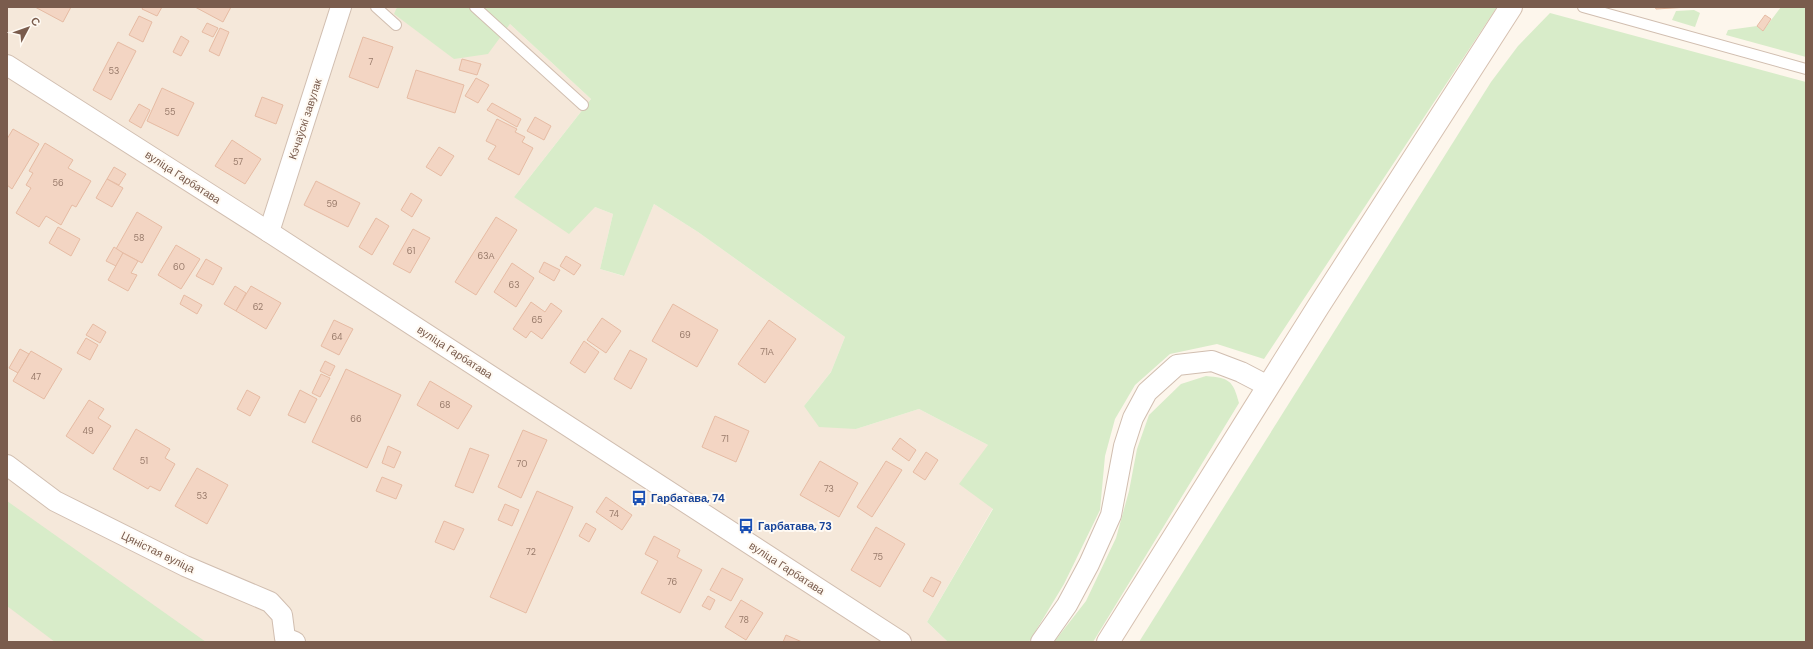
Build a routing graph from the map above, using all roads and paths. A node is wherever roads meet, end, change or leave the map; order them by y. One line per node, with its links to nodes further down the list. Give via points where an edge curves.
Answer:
1 (341, 7): 10 (street, Кэчаўскі завулак)
2 (376, 7): 6 (lane)
3 (475, 7): 9 (lane)
4 (1511, 7): 11 (main road)
5 (1582, 7): 8 (lane)
6 (396, 25)
7 (7, 65): 10 (street, вуліца Гарбатава)
8 (1806, 69)
9 (583, 105)
10 (269, 232): 14 (street, вуліца Гарбатава)
11 (1268, 386): 15 (street, via 1212,360 1178,365 1147,392 1133,418 1124,446 1111,515 1067,605); 16 (main road)
12 (7, 465): 13 (street, Цяністая вуліца, via 55,501 185,566 270,602 282,616 285,638)
13 (295, 642)
14 (901, 642)
15 (1041, 642)
16 (1108, 642)

